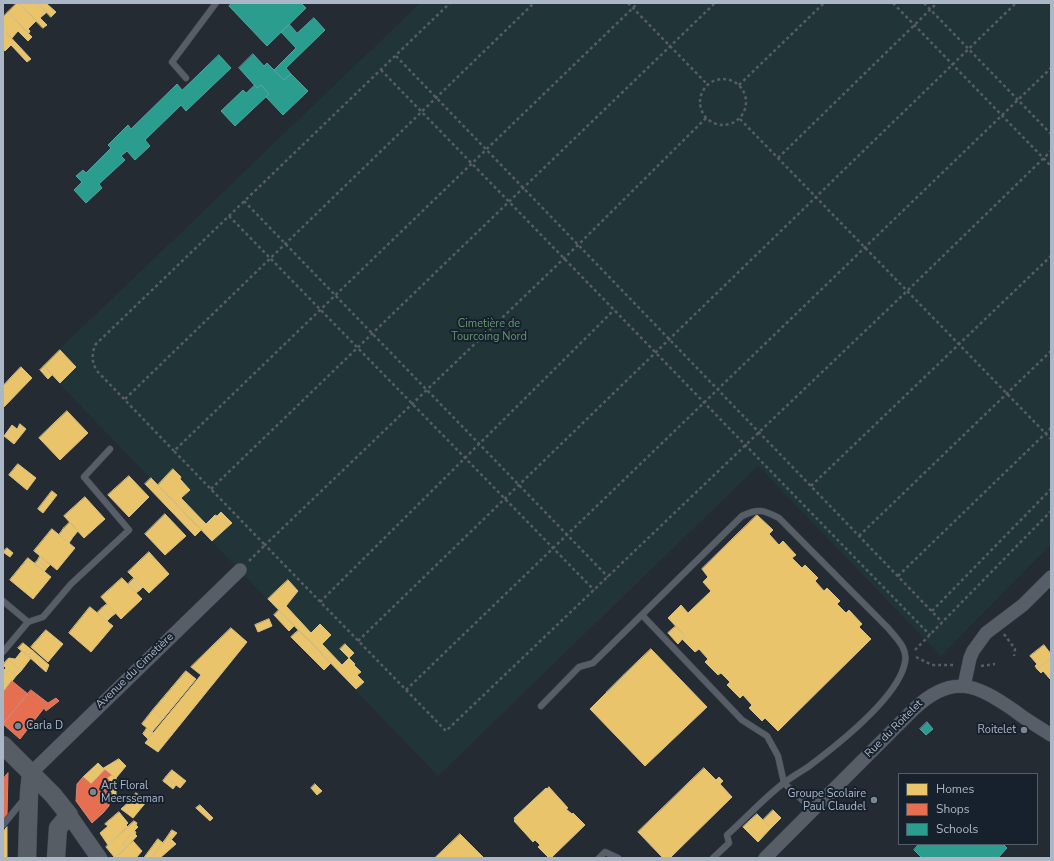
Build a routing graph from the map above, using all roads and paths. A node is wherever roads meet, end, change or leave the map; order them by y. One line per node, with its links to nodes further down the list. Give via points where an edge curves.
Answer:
1 (216, 3): 21 (lane, via 172,62)
2 (450, 3): 17 (path)
3 (534, 3): 24 (path)
4 (628, 3): 12 (path)
5 (638, 3): 12 (path)
6 (715, 3): 15 (path)
7 (824, 3): 23 (path)
8 (893, 3): 14 (path)
9 (924, 3): 13 (path)
10 (937, 3): 13 (path)
11 (1016, 3): 16 (path)
12 (633, 8): 15 (path); 31 (path)
13 (930, 9): 14 (path); 16 (path)
14 (914, 25): 18 (path); 33 (path)
15 (670, 46): 22 (path); 37 (path)
16 (969, 49): 18 (path); 25 (path)
17 (396, 56): 20 (path); 24 (path)
18 (952, 64): 27 (path); 38 (path)
19 (1051, 68): 25 (path)
20 (381, 70): 26 (path); 39 (path)
21 (186, 78)
22 (707, 84): 23 (path, via 722,78 730,79); 28 (path, via 700,97 700,105)
23 (739, 85): 29 (path, via 746,96 747,104)
24 (436, 98): 26 (path); 31 (path)
25 (1018, 100): 27 (path); 30 (path)
26 (421, 112): 35 (path); 42 (path)
27 (1002, 115): 34 (path); 44 (path)
28 (706, 118): 29 (path, via 712,123 727,126); 43 (path)
29 (740, 119): 33 (path)
30 (1051, 134)
31 (486, 150): 35 (path); 37 (path)
32 (1051, 151): 34 (path)
33 (778, 158): 38 (path)
34 (1044, 158): 36 (path); 48 (path)
35 (472, 164): 40 (path); 49 (path)
36 (1051, 166)
37 (523, 188): 40 (path); 43 (path)
38 (816, 197): 44 (path); 53 (path)
39 (244, 201): 41 (path); 42 (path)
40 (509, 202): 47 (path); 52 (path)
41 (229, 216): 46 (path); 61 (path, via 96,345 92,355 93,364)
42 (285, 244): 46 (path); 49 (path)
43 (578, 245): 47 (path); 53 (path)
44 (865, 247): 48 (path); 58 (path)
45 (1051, 256): 54 (path)
46 (270, 258): 50 (path); 61 (path)
47 (564, 258): 51 (path); 59 (path)
48 (907, 291): 54 (path); 65 (path)
49 (335, 295): 50 (path); 52 (path)
50 (320, 310): 55 (path); 71 (path)
51 (614, 310): 57 (path); 68 (path)
52 (372, 334): 55 (path); 59 (path)
53 (669, 339): 57 (path); 58 (path)
54 (959, 344): 60 (path); 74 (path)
55 (358, 348): 63 (path); 76 (path)
56 (1051, 351): 60 (path)
57 (656, 352): 62 (path); 73 (path)
58 (718, 389): 62 (path); 65 (path)
59 (427, 390): 63 (path); 68 (path)
60 (1007, 394): 66 (path); 80 (path)
61 (125, 399): 71 (path)
62 (704, 402): 69 (path); 79 (path)
63 (412, 404): 72 (path); 81 (path)
64 (1051, 428): 66 (path)
65 (759, 432): 69 (path); 74 (path)
66 (1046, 434): 67 (path); 84 (path)
67 (1051, 439)
68 (479, 444): 72 (path); 73 (path)
69 (746, 445): 85 (path); 95 (path)
70 (110, 450): 92 (lane, via 84,477 129,530 71,584 43,617)
71 (174, 451): 76 (path)
72 (465, 458): 77 (path); 89 (path)
73 (519, 485): 77 (path); 79 (path)
74 (812, 486): 80 (path)
75 (1051, 488): 90 (path)
76 (211, 489): 81 (path)
77 (505, 499): 82 (path); 96 (path)
78 (1051, 511): 93 (path)
79 (567, 535): 82 (path); 85 (path)
80 (859, 536): 84 (path)
81 (265, 545): 83 (path); 89 (path)
82 (553, 548): 87 (path); 102 (path)
83 (240, 570): 106 (street, Avenue du Cimetière)
84 (898, 576): 90 (path)
85 (608, 577): 87 (path)
86 (1051, 577): 100 (street, via 1023,606 986,633 973,651)
87 (594, 590): 102 (path, via 446,731)
88 (3, 601): 92 (lane)
89 (320, 602): 96 (path)
90 (932, 611): 93 (path)
91 (642, 615): 103 (lane, via 593,663 579,667); 107 (lane, via 742,720 767,736 778,756); 107 (lane, via 742,516 761,510 779,518 903,645 906,660 902,674 888,694 835,746)
92 (28, 622): 97 (lane)
93 (942, 622): 95 (path)
94 (1003, 632): 98 (path, via 1015,649)
95 (930, 635): 100 (path, via 911,654 932,665 955,664)
96 (358, 641): 102 (path)
97 (3, 652)
98 (1014, 656)
99 (995, 664): 100 (path)
100 (967, 667): 101 (street)
101 (964, 686): 104 (street, via 994,697); 109 (street, Rue du Roitelet, via 947,687 924,699)
102 (406, 690)
103 (541, 706)
104 (1051, 735)
105 (3, 745): 106 (main road)
106 (31, 773): 108 (main road); 110 (main road)
107 (784, 783): 109 (lane); 117 (lane, via 727,835 729,843)
108 (29, 793): 111 (lane); 112 (main road)
109 (813, 810): 118 (street, Rue du Roitelet)
110 (69, 815): 113 (main road, via 58,828); 114 (street)
111 (3, 825)
112 (27, 858)
113 (56, 858)
114 (98, 858)
115 (599, 858): 116 (lane, via 605,852)
116 (618, 858)
117 (713, 858)
118 (765, 858)

